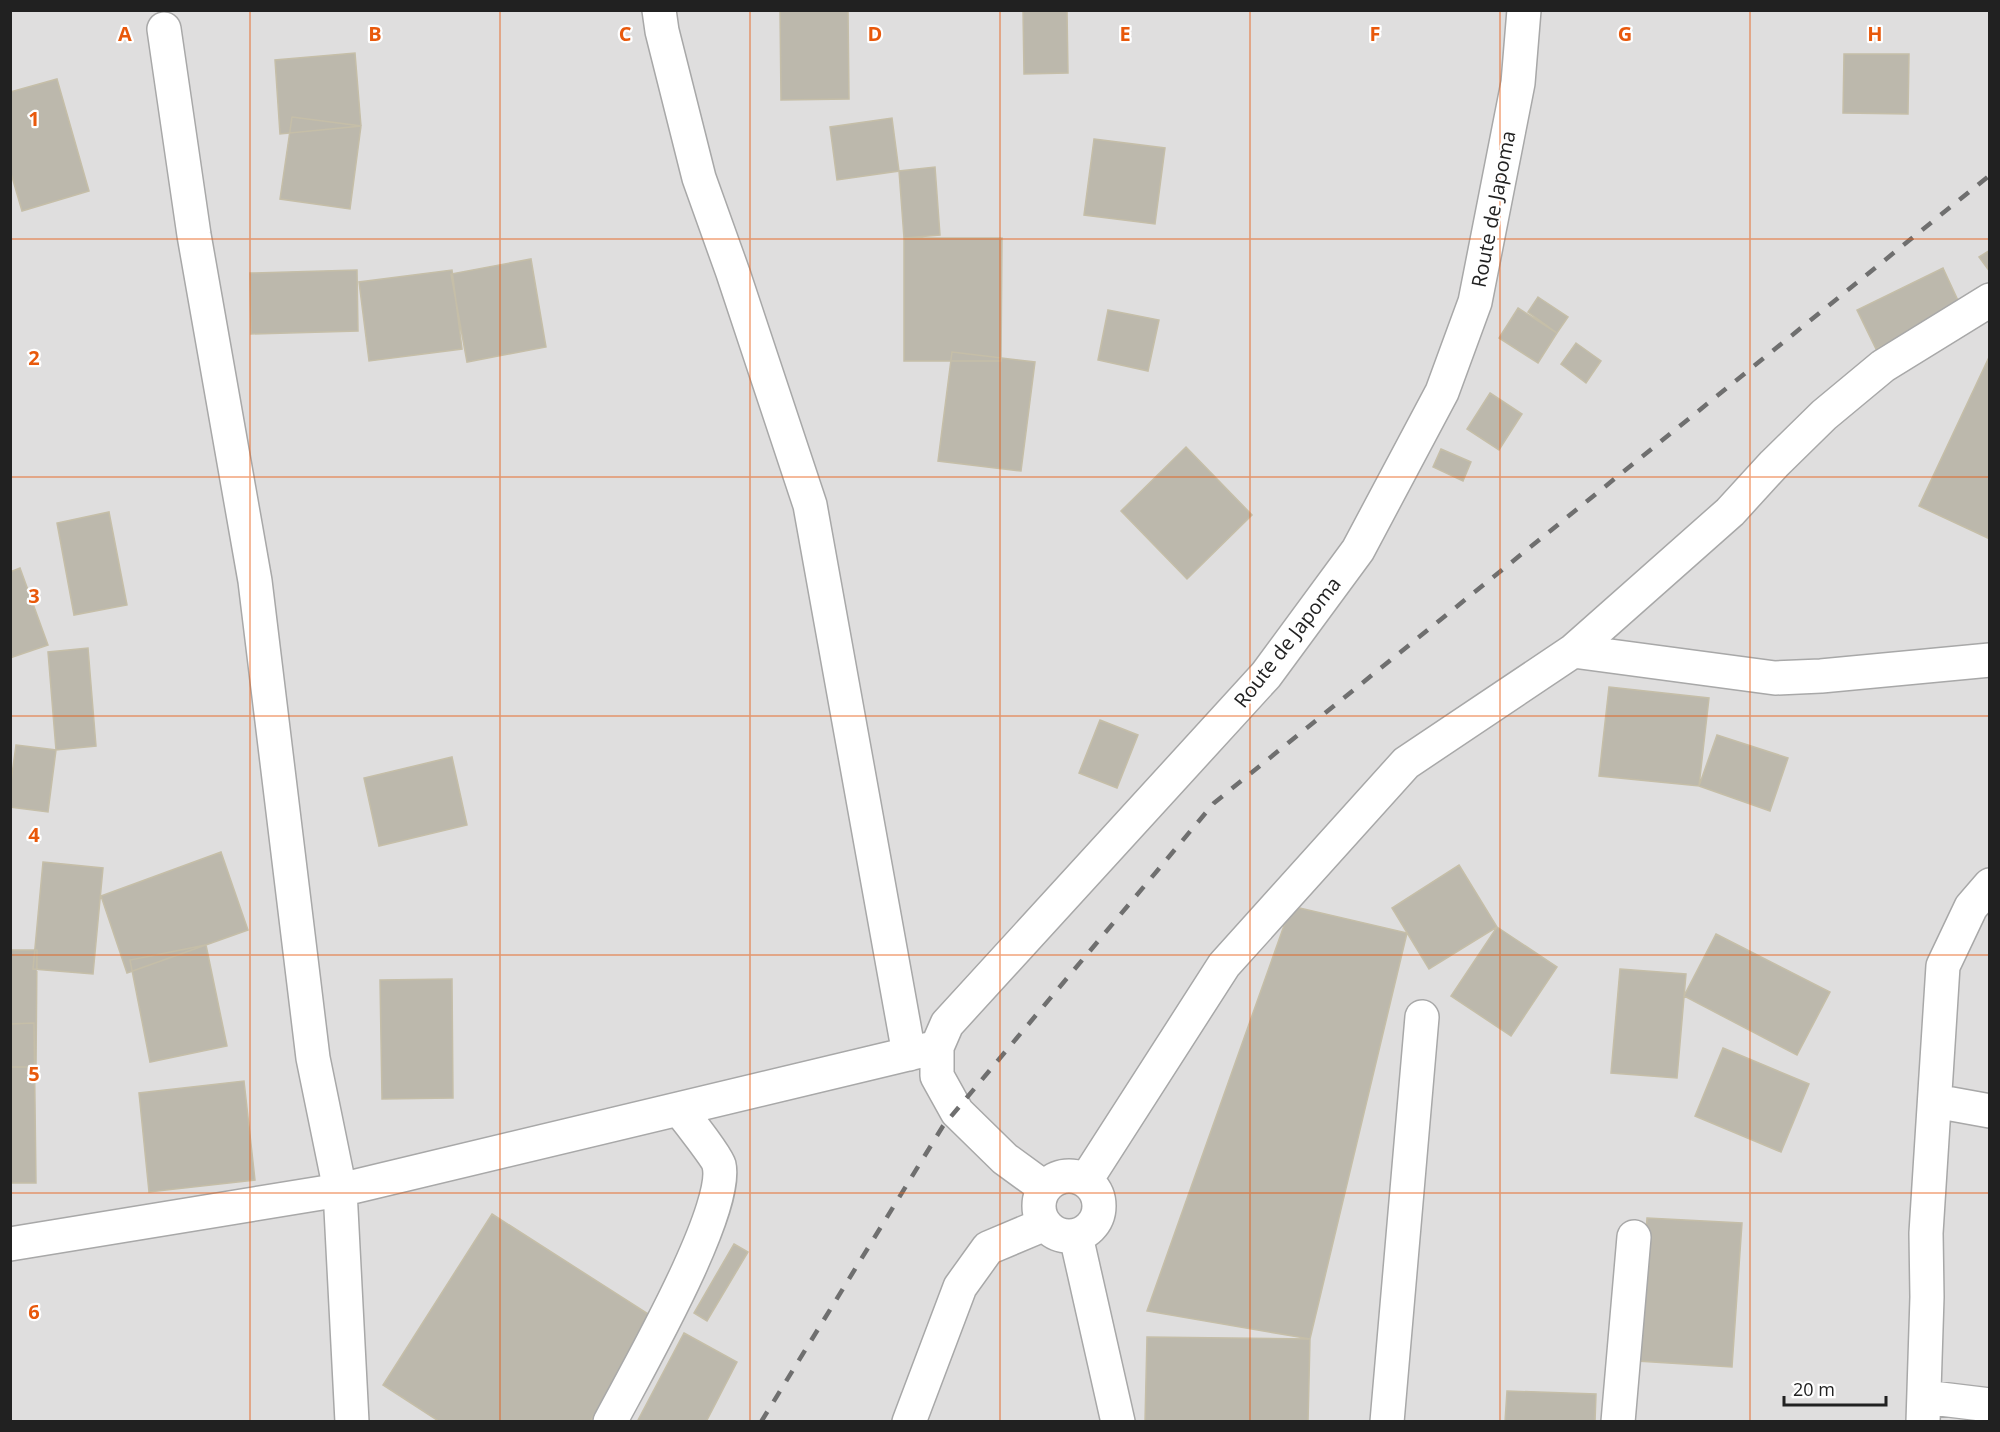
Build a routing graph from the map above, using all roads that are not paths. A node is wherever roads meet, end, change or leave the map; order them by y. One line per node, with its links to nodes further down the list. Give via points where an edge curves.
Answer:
1 (659, 10): 9 (street, via 699,178 810,505)
2 (1524, 10): 9 (street, Route de Japoma, via 1518,82 1475,302 1442,392 1358,550 1266,675)
3 (164, 28): 15 (street, via 194,235 255,581 313,1058)
4 (1989, 300): 5 (street, via 1884,366 1824,415 1730,512)
5 (1573, 651): 6 (street, via 1775,678); 13 (street, via 1406,763 1224,965)
6 (1989, 660)
7 (1989, 885): 10 (street, via 1971,907 1943,966)
8 (1422, 1017): 26 (street)
9 (923, 1050): 11 (street); 14 (street, Route de Japoma, via 957,1112 1005,1159)
10 (1935, 1101): 12 (street); 21 (street, via 1926,1233)
11 (679, 1109): 15 (street); 23 (street, via 719,1164 720,1190 693,1259)
12 (1989, 1111)
13 (1086, 1180): 14 (street, via 1064,1176); 17 (street, via 1098,1194 1099,1212 1091,1227)
14 (1045, 1188): 16 (street, via 1039,1206)
15 (340, 1190): 19 (street); 22 (street)
16 (1045, 1224): 17 (street, via 1059,1235); 24 (street, via 988,1248 960,1287)
17 (1076, 1236): 25 (street)
18 (1634, 1237): 27 (street)
19 (10, 1244)
20 (1989, 1405): 21 (street)
21 (1923, 1409)
22 (352, 1422)
23 (609, 1422)
24 (909, 1422)
25 (1118, 1422)
26 (1387, 1422)
27 (1618, 1422)

